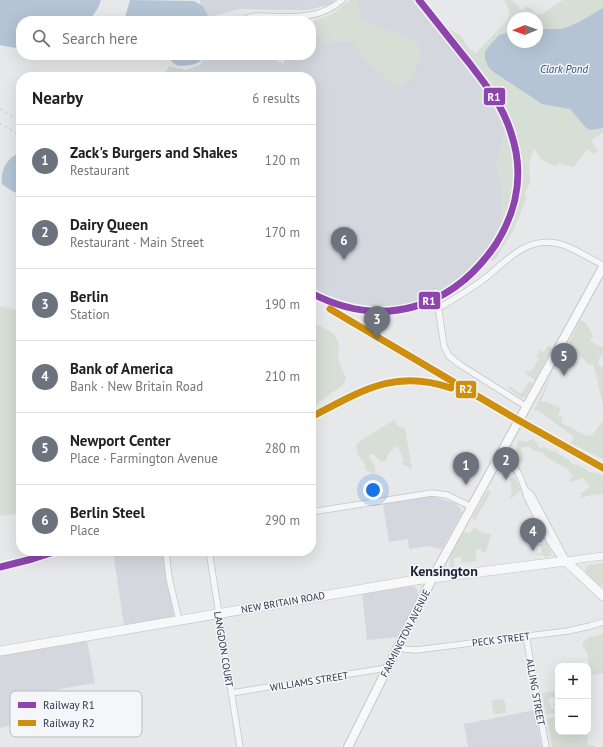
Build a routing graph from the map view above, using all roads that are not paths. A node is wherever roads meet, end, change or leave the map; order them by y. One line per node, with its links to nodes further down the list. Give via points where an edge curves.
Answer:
1 (342, 0): 2 (street, via 328,11 312,15)
2 (257, 16)
3 (603, 266): 5 (street, via 558,244 532,244 515,252 484,279); 6 (main road, FARMINGTON AVENUE)
4 (436, 292): 5 (street)
5 (439, 308): 6 (street, via 444,346 451,359)
6 (527, 407): 7 (main road, FARMINGTON AVENUE)
7 (501, 453): 8 (main road, FARMINGTON AVENUE); 13 (street, via 511,462 530,493 551,538)
8 (472, 507): 9 (street, via 447,495 432,493); 14 (main road, FARMINGTON AVENUE)
9 (316, 511)
10 (167, 556): 17 (street)
11 (210, 556): 16 (street, LANGDON COURT)
12 (603, 556): 13 (street)
13 (566, 561): 14 (main road, NEW BRITAIN ROAD); 15 (main road)
14 (433, 577): 16 (main road, NEW BRITAIN ROAD); 20 (main road, FARMINGTON AVENUE)
15 (603, 596)
16 (218, 613): 17 (main road, NEW BRITAIN ROAD); 23 (street, LANGDON COURT)
17 (179, 620): 21 (main road, NEW BRITAIN ROAD)
18 (603, 622): 19 (street, PECK STREET, via 568,631)
19 (526, 636): 20 (street, PECK STREET, via 416,650); 26 (street, ALLING STREET)
20 (398, 648): 22 (main road, FARMINGTON AVENUE)
21 (0, 651)
22 (387, 668): 23 (street, WILLIAMS STREET); 25 (main road, FARMINGTON AVENUE)
23 (231, 693): 24 (street, LANGDON COURT)
24 (240, 747)
25 (348, 747)
26 (546, 747)

